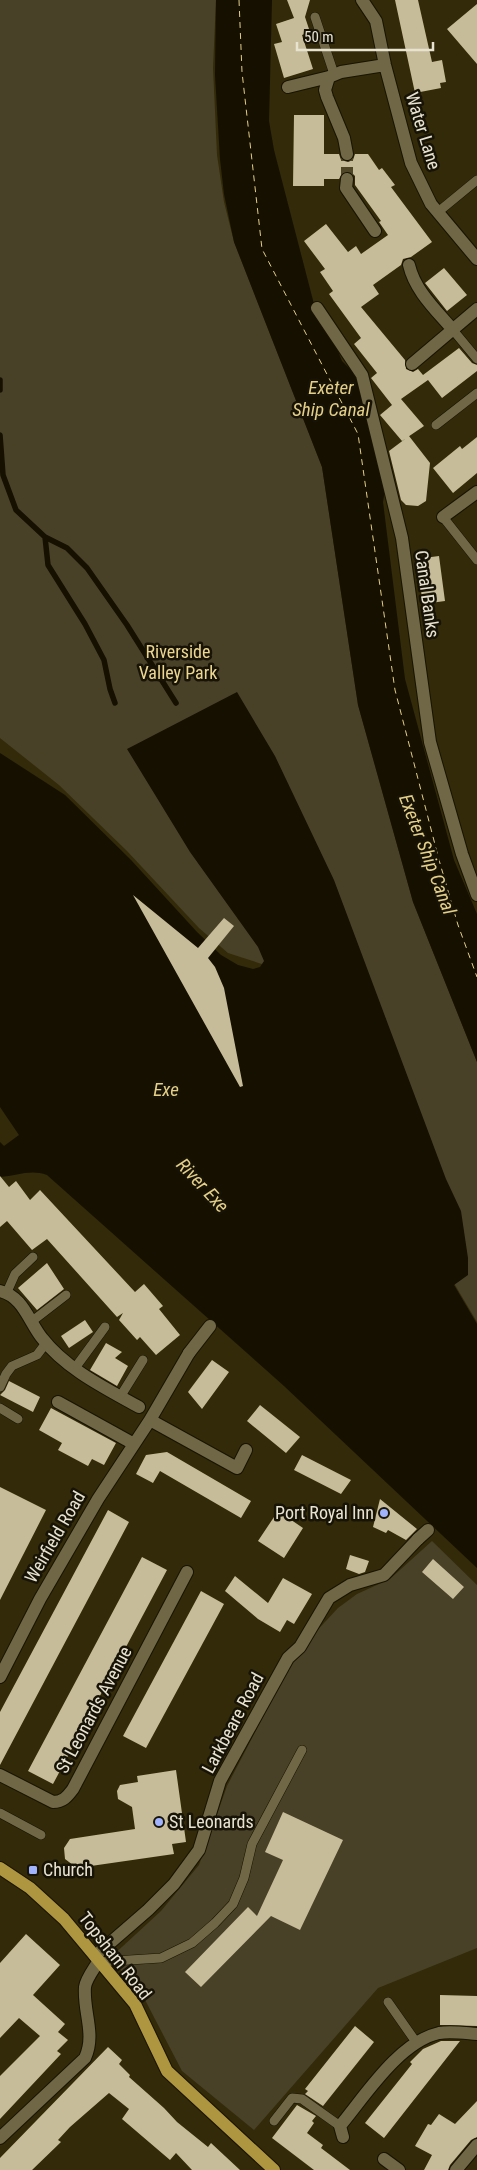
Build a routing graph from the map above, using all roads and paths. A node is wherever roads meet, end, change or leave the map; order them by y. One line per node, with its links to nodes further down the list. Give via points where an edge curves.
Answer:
1 (362, 0): 3 (street, Water Lane, via 376,22)
2 (315, 17): 4 (lane)
3 (385, 65): 4 (street); 9 (street, Water Lane, via 411,163)
4 (331, 76): 5 (street); 6 (street, via 326,84 326,97 344,138)
5 (288, 87)
6 (347, 154)
7 (347, 179): 10 (street, via 346,188)
8 (477, 180): 9 (lane)
9 (438, 212): 11 (street, Water Lane)
10 (375, 231)
11 (477, 258)
12 (409, 265): 15 (street, via 417,287)
13 (318, 308): 23 (street, Canal Banks, via 362,375 402,538 430,742)
14 (477, 309): 15 (street)
15 (453, 330): 16 (lane); 17 (street)
16 (477, 359)
17 (412, 364)
18 (477, 393): 19 (lane)
19 (436, 425)
20 (477, 492): 21 (street)
21 (444, 517): 22 (lane)
22 (477, 560)
23 (477, 895)
24 (33, 1256): 25 (lane)
25 (3, 1292): 27 (street, via 16,1300)
26 (66, 1295): 27 (lane)
27 (31, 1322): 30 (street)
28 (210, 1326): 39 (street, Weirfield Road, via 189,1354)
29 (104, 1327): 32 (lane)
30 (46, 1343): 32 (street); 33 (lane, via 37,1355 12,1366)
31 (143, 1360): 34 (lane)
32 (75, 1368): 34 (street)
33 (0, 1387)
34 (120, 1397): 36 (street)
35 (58, 1402): 40 (street)
36 (139, 1407)
37 (0, 1408): 38 (lane)
38 (18, 1419)
39 (150, 1420): 40 (street, Weirfield Road); 41 (street, via 237,1468)
40 (134, 1444): 44 (street, Weirfield Road, via 44,1590)
41 (246, 1450)
42 (423, 1534): 50 (street, Larkbeare Road, via 384,1575 350,1585 329,1598 300,1647 288,1658 220,1781 199,1850 167,1890)
43 (186, 1572): 46 (street, St Leonards Avenue, via 66,1798 53,1802)
44 (0, 1677)
45 (302, 1750): 50 (lane, via 252,1844 234,1904 216,1923 192,1943 161,1958)
46 (0, 1775)
47 (0, 1814): 48 (lane)
48 (41, 1835)
49 (0, 1868): 50 (main road, Topsham Road, via 30,1888 64,1919)
50 (96, 1959): 56 (street, Larkbeare Road, via 85,1986 90,2034 85,2058); 59 (main road, Topsham Road, via 135,2004 167,2071)
51 (388, 2002): 53 (lane)
52 (477, 2034): 53 (street, via 440,2033)
53 (416, 2042): 55 (street, via 400,2054)
54 (274, 2121): 55 (lane, via 292,2098 302,2099)
55 (342, 2132)
56 (0, 2138)
57 (477, 2145): 61 (street)
58 (384, 2159): 60 (street)
59 (269, 2168)
60 (400, 2170)
61 (456, 2170)

